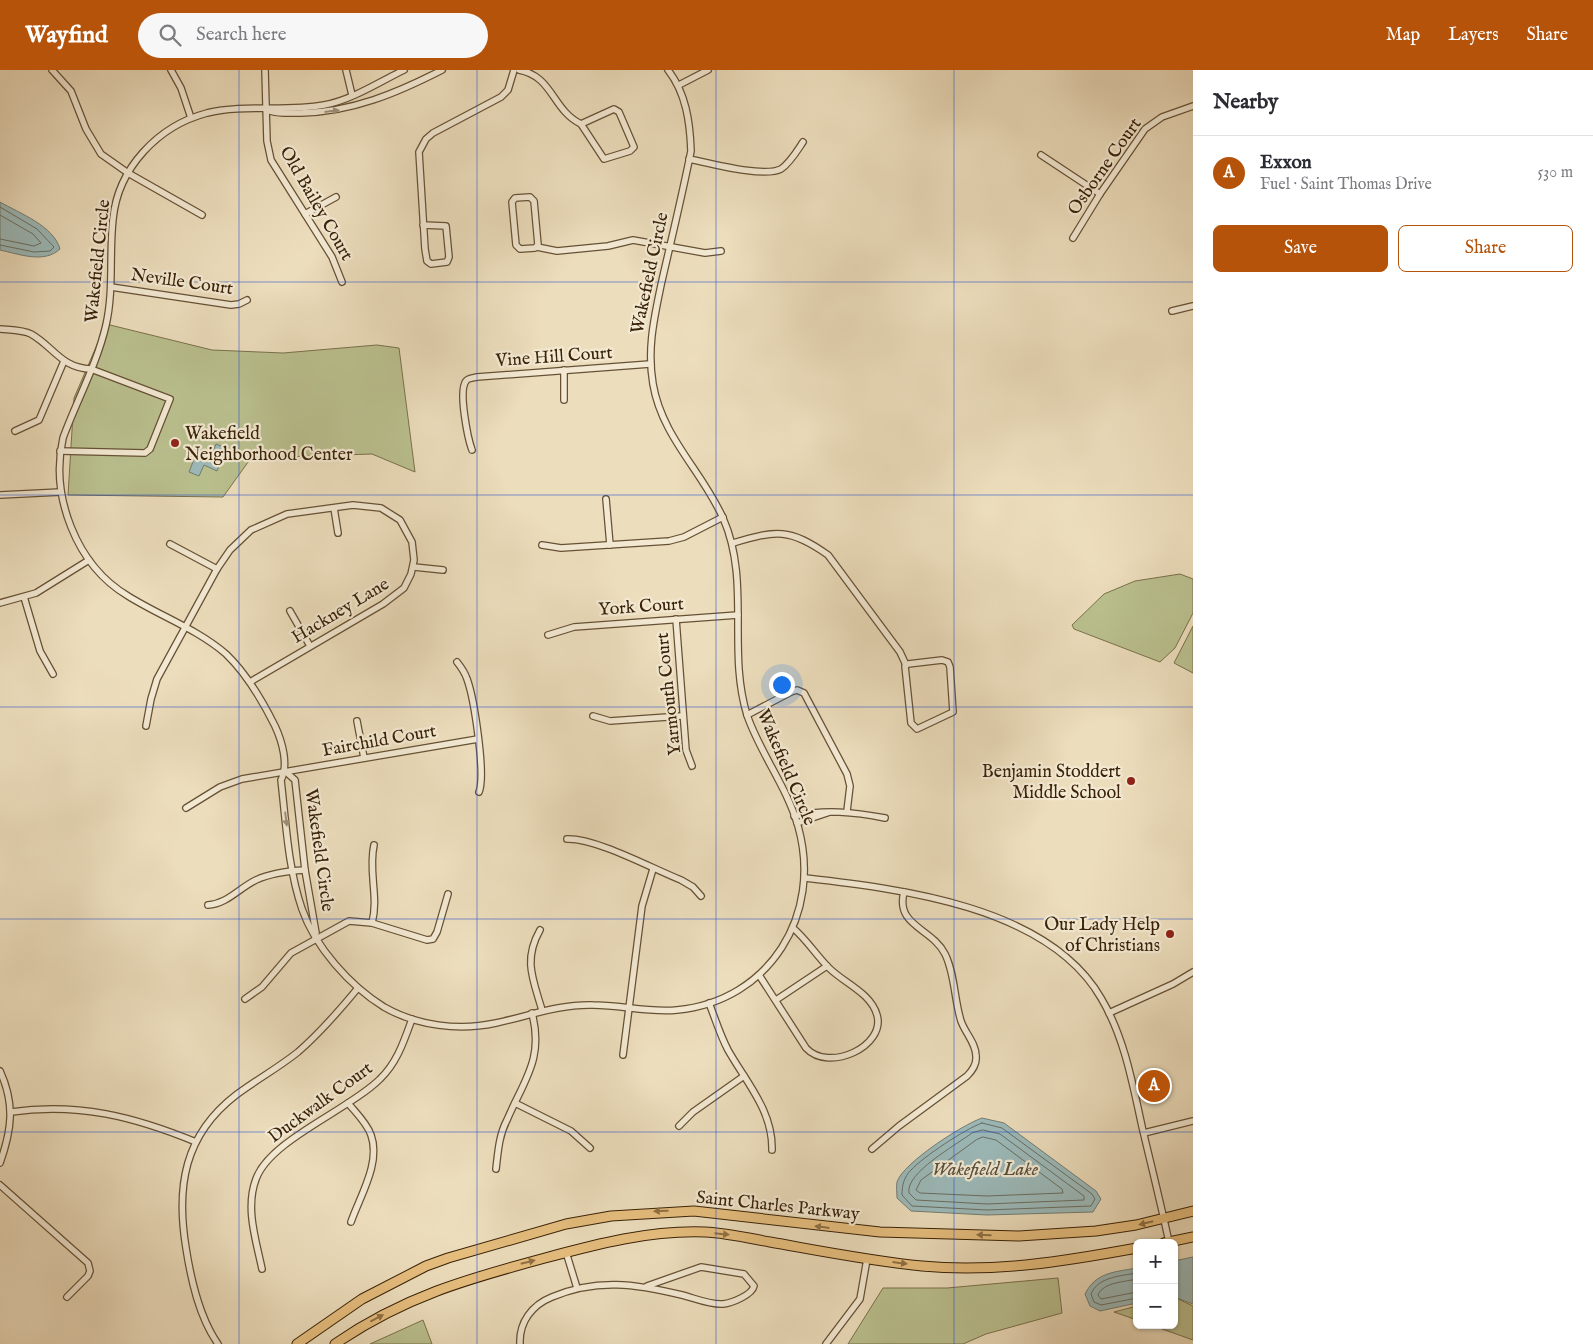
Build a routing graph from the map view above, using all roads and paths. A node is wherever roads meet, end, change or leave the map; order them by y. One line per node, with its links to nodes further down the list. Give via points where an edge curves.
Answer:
1 (52, 70): 20 (street, via 71,91 97,148)
2 (171, 70): 15 (street)
3 (265, 70): 14 (street, Old Bailey Court)
4 (346, 70): 12 (street)
5 (404, 70): 12 (street, Wakefield Circle)
6 (442, 70): 14 (street, Wakefield Circle, one-way to 6, via 296,113 346,109 400,90)
7 (514, 70): 25 (street, via 501,98 432,133 421,146 418,157)
8 (519, 70): 16 (street, via 540,78 565,113)
9 (668, 70): 11 (street, Wakefield Circle)
10 (708, 70): 11 (street)
11 (679, 85): 19 (street, Wakefield Circle, via 689,126)
12 (352, 95): 14 (street, Wakefield Circle, via 324,105)
13 (1193, 106): 21 (street, Osborne Court, via 1162,117 1145,129)
14 (266, 109): 15 (street, Wakefield Circle, via 226,110); 23 (street, Old Bailey Court, via 271,160)
15 (191, 118): 20 (street, Wakefield Circle, via 154,140)
16 (581, 124): 16 (street, via 604,160 633,149 618,109)
17 (804, 142): 19 (street, via 785,166 776,171 750,170)
18 (1041, 155): 21 (street)
19 (689, 159): 28 (street, Wakefield Circle)
20 (128, 173): 24 (street); 31 (street, Wakefield Circle, via 113,218)
21 (1100, 194): 26 (street, Osborne Court)
22 (336, 197): 23 (street)
23 (305, 214): 30 (street, Old Bailey Court, via 334,260)
24 (202, 215)
25 (423, 225): 25 (street, via 426,261 431,264 447,262 446,226)
26 (1073, 238)
27 (537, 246): 27 (street, via 520,249 516,246 514,199 530,197 534,200); 28 (street, via 557,250 601,247 634,240)
28 (669, 246): 29 (street, via 705,253); 37 (street, Wakefield Circle, via 650,333)
29 (721, 251)
30 (342, 282)
31 (111, 287): 32 (street, Neville Court, via 231,304); 38 (street, Wakefield Circle, via 106,324)
32 (247, 300)
33 (1193, 306): 34 (street)
34 (1172, 311)
35 (0, 329): 36 (street, via 31,334)
36 (64, 362): 38 (street); 41 (street, via 38,420)
37 (650, 364): 39 (street, Vine Hill Court); 48 (street, Wakefield Circle, via 664,422)
38 (91, 369): 43 (street, Wakefield Circle); 43 (street, via 170,399 150,449 145,453)
39 (564, 370): 40 (street); 42 (street, Vine Hill Court, via 468,379 464,385 467,434)
40 (564, 400)
41 (15, 431)
42 (472, 450)
43 (60, 451): 44 (street, Wakefield Circle)
44 (61, 492): 45 (street); 54 (street, Wakefield Circle, via 70,524)
45 (0, 496)
46 (606, 499): 53 (street)
47 (334, 508): 49 (street); 55 (street, via 366,505 381,508 395,516 412,542); 56 (street, via 287,514 258,525 239,541)
48 (723, 517): 52 (street, Wakefield Circle); 53 (street, via 678,539)
49 (338, 534)
50 (170, 544): 56 (street)
51 (542, 544): 53 (street, via 561,548)
52 (733, 544): 61 (street, Wakefield Circle, via 738,574); 67 (street, via 777,532 814,546 828,556)
53 (610, 545)
54 (89, 560): 58 (street, via 46,588); 63 (street, Wakefield Circle, via 118,589)
55 (414, 567): 57 (street); 65 (street, Hackney Lane, via 404,588 391,599)
56 (217, 569): 63 (street)
57 (443, 570)
58 (24, 597): 59 (street); 68 (street, via 40,651)
59 (0, 603)
60 (290, 611): 65 (street)
61 (738, 615): 62 (street, York Court); 70 (street, Wakefield Circle, via 740,673)
62 (676, 619): 64 (street, York Court, via 574,627); 72 (street, Yarmouth Court)
63 (187, 627): 69 (street, Wakefield Circle, via 226,654); 74 (street, via 157,679)
64 (548, 636)
65 (310, 646): 69 (street, Hackney Lane)
66 (458, 662): 75 (street, via 468,682)
67 (906, 665): 67 (street, via 948,662 954,706 950,715 920,729 913,726)
68 (54, 674)
69 (250, 682): 78 (street, Wakefield Circle, via 280,736)
70 (748, 715): 81 (street, via 791,692 804,693 847,774 850,786); 83 (street, Wakefield Circle)
71 (593, 716): 72 (street, via 610,721)
72 (682, 716): 77 (street, Yarmouth Court, via 686,750)
73 (357, 721): 76 (street)
74 (146, 726)
75 (478, 739): 76 (street, Fairchild Court); 79 (street, via 483,769)
76 (364, 758): 78 (street, Fairchild Court)
77 (692, 766)
78 (286, 772): 80 (street, Fairchild Court, via 230,783); 89 (street, Wakefield Circle, via 295,780); 90 (street, Wakefield Circle, one-way to 90, via 281,780)
79 (478, 792)
80 (186, 808)
81 (846, 811): 82 (street); 84 (street)
82 (827, 813): 83 (street, via 815,811); 85 (street)
83 (794, 816): 85 (street, Wakefield Circle)
84 (885, 818)
85 (797, 823): 91 (street, Wakefield Circle)
86 (567, 839): 88 (street, via 593,843)
87 (374, 845): 96 (street, via 371,862 376,905)
88 (653, 869): 94 (street, via 688,883); 107 (street, via 642,906)
89 (305, 870): 90 (street); 99 (street, Wakefield Circle)
90 (292, 871): 95 (street, via 254,881 224,901); 99 (street, Wakefield Circle, via 302,910)
91 (806, 878): 92 (street); 97 (street, Wakefield Circle)
92 (904, 892): 109 (street, via 940,900 1011,924 1041,940 1079,970 1101,997); 123 (street, via 901,903 904,914 940,947 946,957 962,1023 976,1052 976,1063 967,1076)
93 (448, 894): 96 (street, via 433,939)
94 (701, 896)
95 (208, 905)
96 (372, 923): 99 (street, via 349,921)
97 (794, 928): 100 (street); 102 (street, Wakefield Circle, via 778,954)
98 (540, 930): 108 (street, via 530,950 530,964)
99 (317, 937): 103 (street, Wakefield Circle, via 335,965); 104 (street, via 291,953 262,987)
100 (827, 966): 105 (street); 105 (street, via 875,1008 877,1028 864,1045 838,1058 814,1054 806,1048)
101 (1193, 972): 109 (street)
102 (759, 975): 105 (street); 106 (street, Wakefield Circle, via 732,994)
103 (358, 988): 111 (street, Wakefield Circle, via 390,1010); 121 (street, via 323,1029 298,1051 225,1104)
104 (245, 999)
105 (776, 1000)
106 (709, 1003): 107 (street, Wakefield Circle, via 675,1011); 114 (street, via 724,1042)
107 (629, 1008): 108 (street, Wakefield Circle, via 588,1004); 112 (street)
108 (542, 1010): 110 (street, Wakefield Circle)
109 (1109, 1013): 120 (street, via 1120,1039)
110 (532, 1014): 111 (street, Wakefield Circle, via 472,1026 440,1025); 116 (street, via 537,1036 536,1055)
111 (412, 1019): 115 (street, Duckwalk Court, via 392,1066)
112 (623, 1055)
113 (0, 1071): 117 (street)
114 (744, 1076): 119 (street, via 693,1112); 124 (street, via 767,1120)
115 (348, 1103): 130 (street, via 369,1130 374,1153); 137 (street, Duckwalk Court, via 279,1149 260,1169 253,1189 251,1212)
116 (515, 1103): 122 (street, via 571,1131); 126 (street, via 501,1133)
117 (11, 1112): 121 (street, via 63,1109 111,1114 153,1124); 125 (street)
118 (1193, 1121): 120 (street)
119 (679, 1126)
120 (1144, 1133): 129 (street)
121 (196, 1142): 141 (street, via 183,1176 181,1216 198,1298)
122 (590, 1148)
123 (872, 1149)
124 (772, 1150)
125 (0, 1163)
126 (496, 1169)
127 (0, 1185): 140 (street, via 88,1263 88,1276)
128 (1193, 1211): 129 (main road, Saint Charles Parkway)
129 (1164, 1219): 132 (street); 142 (main road, Saint Charles Parkway, one-way to 142, via 1096,1232 1019,1236 880,1232 694,1210 611,1216 547,1230 426,1266 362,1299)
130 (351, 1222)
131 (1193, 1238): 133 (main road)
132 (1167, 1239)
133 (1178, 1240)
134 (1133, 1249): 136 (main road, Saint Charles Parkway, one-way to 134, via 922,1266 993,1268 1048,1263)
135 (566, 1252): 136 (main road, Saint Charles Parkway, one-way to 136, via 660,1233 701,1232); 139 (street); 143 (main road, Saint Charles Parkway, one-way to 135, via 399,1306 449,1285)
136 (867, 1259): 145 (street, via 860,1299)
137 (262, 1269)
138 (647, 1286): 138 (street, via 722,1304 750,1293 754,1286 744,1274 704,1267); 139 (street, via 606,1284)
139 (577, 1288): 144 (street, via 548,1299 532,1311 523,1324)
140 (67, 1298)
141 (218, 1344)
142 (297, 1344)
143 (335, 1344)
144 (520, 1344)
145 (826, 1344)

